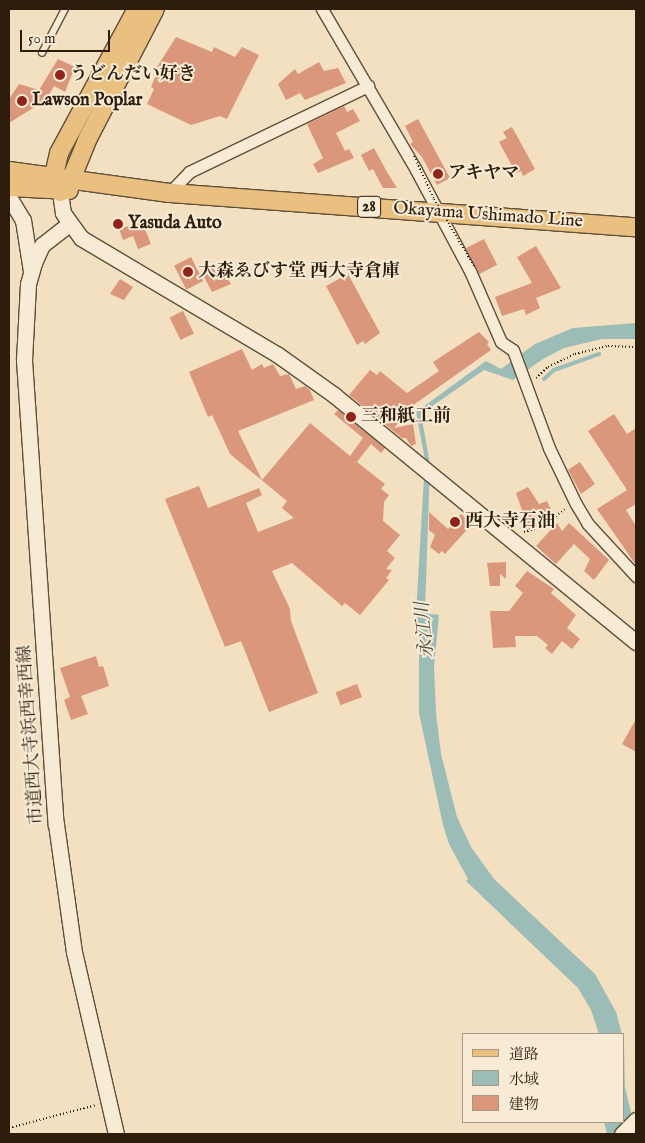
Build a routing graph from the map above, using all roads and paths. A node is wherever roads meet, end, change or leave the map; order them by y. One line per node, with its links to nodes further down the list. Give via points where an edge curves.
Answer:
1 (66, 9): 5 (lane)
2 (137, 9): 10 (main road, via 59,153)
3 (155, 9): 11 (main road, via 88,138)
4 (322, 9): 6 (street)
5 (42, 53)
6 (368, 86): 15 (street, via 189,172); 17 (street)
7 (414, 156): 20 (path, bridge, via 434,199)
8 (9, 171): 9 (main road, Okayama Ushimado Line / 28)
9 (35, 173): 10 (main road, Okayama Ushimado Line / 28); 14 (street)
10 (54, 175): 11 (main road, Okayama Ushimado Line / 28); 14 (main road)
11 (72, 177): 12 (main road, Okayama Ushimado Line / 28); 14 (main road)
12 (102, 184): 14 (main road, Okayama Ushimado Line / 28); 15 (main road, Okayama Ushimado Line / 28)
13 (9, 186): 14 (main road, Okayama Ushimado Line / 28)
14 (60, 192): 18 (street, via 63,213)
15 (169, 193): 17 (main road, Okayama Ushimado Line / 28)
16 (9, 197): 21 (street, via 23,220)
17 (438, 211): 19 (main road, Okayama Ushimado Line / 28); 23 (street, via 501,342 513,350)
18 (69, 224): 21 (street, 市道西大寺浜西幸西線, via 42,245); 25 (street, via 81,238 135,272 278,355 334,395)
19 (636, 227)
20 (476, 268)
21 (31, 273): 28 (street, 市道西大寺浜西幸西線, via 24,360 56,824 74,952)
22 (636, 347): 23 (path, via 608,346 575,354)
23 (525, 382): 26 (street, via 549,448 576,504 588,524)
24 (568, 508): 25 (path, via 542,527)
25 (509, 538): 27 (street)
26 (636, 576)
27 (636, 642)
28 (107, 1102): 30 (path); 31 (street, 市道西大寺浜西幸西線)
29 (636, 1120): 32 (street)
30 (9, 1128)
31 (116, 1134)
32 (622, 1134)

